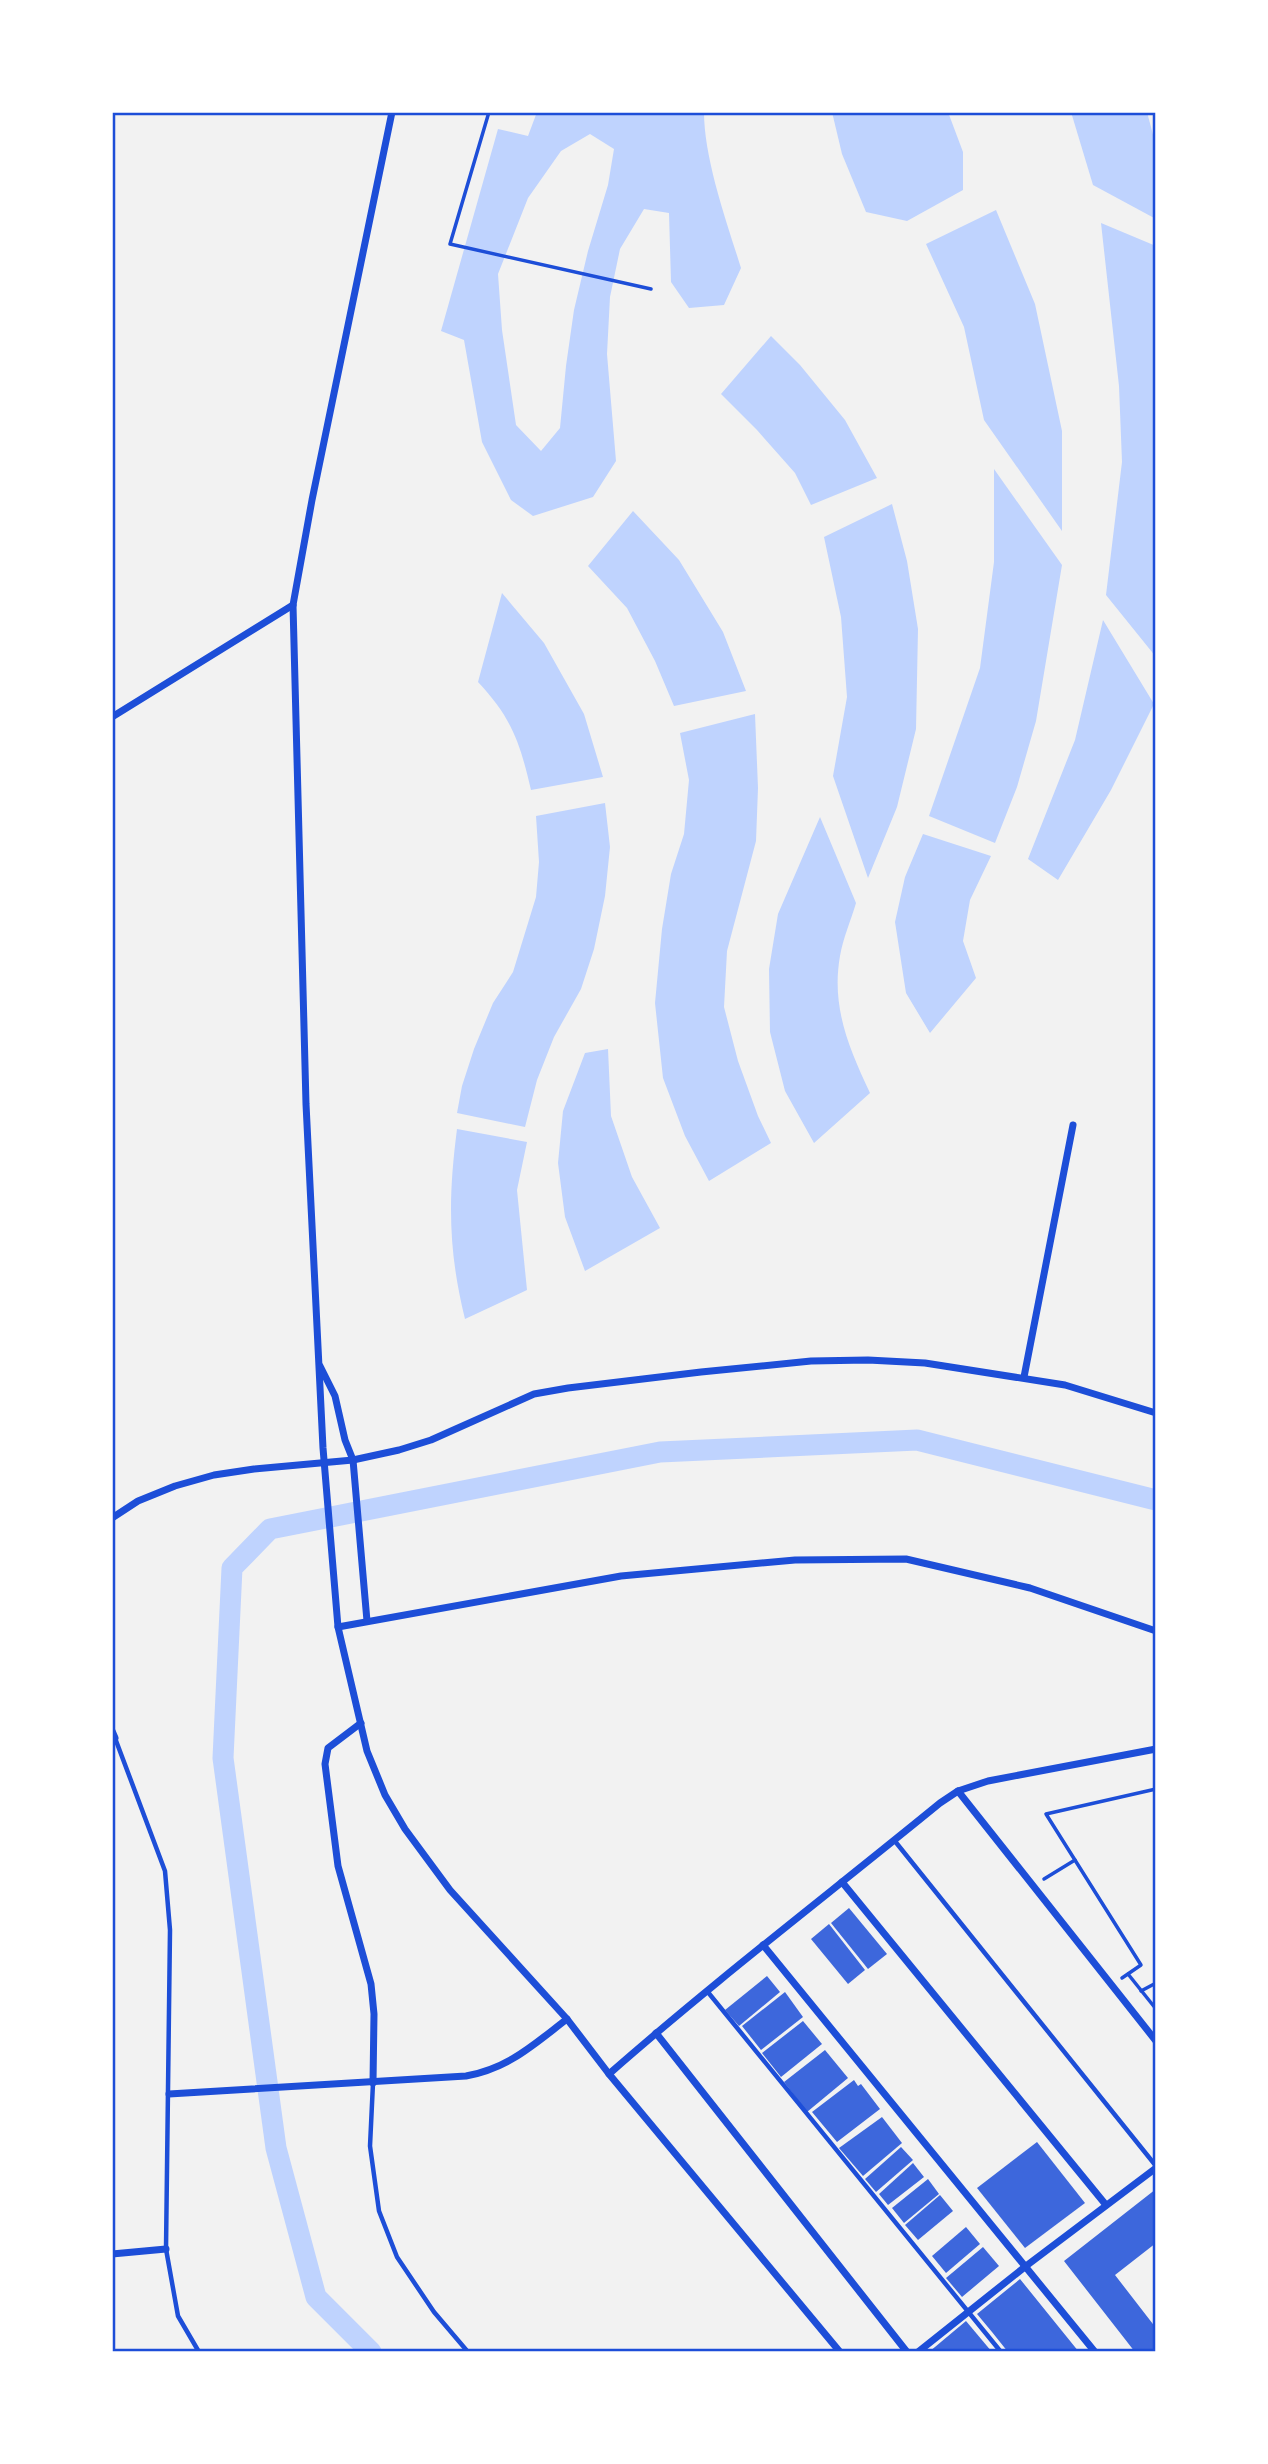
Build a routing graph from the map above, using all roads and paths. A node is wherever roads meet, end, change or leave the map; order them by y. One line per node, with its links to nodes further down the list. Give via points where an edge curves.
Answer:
1 (393, 112): 4 (street)
2 (489, 112): 3 (path, via 450,244)
3 (651, 289)
4 (293, 605): 5 (street); 7 (street)
5 (112, 717)
6 (1073, 1125): 8 (street)
7 (318, 1363): 10 (street, via 335,1396); 11 (street)
8 (1024, 1377): 9 (street); 10 (street, via 925,1363 811,1361 568,1388 534,1395 431,1440)
9 (1156, 1413)
10 (353, 1460): 11 (street); 13 (street)
11 (324, 1464): 12 (street, via 214,1475 138,1501); 14 (street)
12 (112, 1518)
13 (366, 1621): 14 (street); 15 (street, via 621,1576 795,1560 906,1559 1030,1588)
14 (338, 1627): 16 (street)
15 (1156, 1631)
16 (361, 1723): 30 (street, via 385,1795 405,1829 450,1890); 34 (street, via 328,1748 325,1764 338,1866 370,1984)
17 (113, 1734): 35 (lane, via 165,1871 170,1930)
18 (1156, 1749): 20 (street, via 988,1781)
19 (1156, 1789): 22 (path, via 1046,1814)
20 (958, 1791): 21 (street); 24 (street)
21 (894, 1840): 23 (street); 36 (lane)
22 (1075, 1860): 24 (path); 28 (path, via 1140,1965 1128,1974)
23 (842, 1882): 25 (street); 37 (street)
24 (1034, 1886): 32 (street)
25 (763, 1945): 27 (street); 40 (street)
26 (1156, 1983): 28 (path)
27 (707, 1991): 31 (street); 41 (lane)
28 (1141, 1991): 29 (path)
29 (1156, 2009)
30 (567, 2019): 33 (street); 34 (street, via 508,2063 487,2072)
31 (656, 2033): 33 (street); 45 (street)
32 (1156, 2042)
33 (609, 2074): 44 (street)
34 (373, 2083): 35 (street); 43 (lane, via 370,2146 379,2211 397,2257)
35 (169, 2094): 38 (lane)
36 (1156, 2167): 37 (street)
37 (1107, 2205): 40 (street)
38 (166, 2249): 39 (street); 42 (lane, via 178,2316)
39 (112, 2255)
40 (1026, 2266): 41 (street); 48 (street)
41 (969, 2312): 46 (street); 47 (lane)
42 (199, 2352)
43 (468, 2352)
44 (840, 2352)
45 (907, 2352)
46 (918, 2352)
47 (1002, 2352)
48 (1095, 2352)

